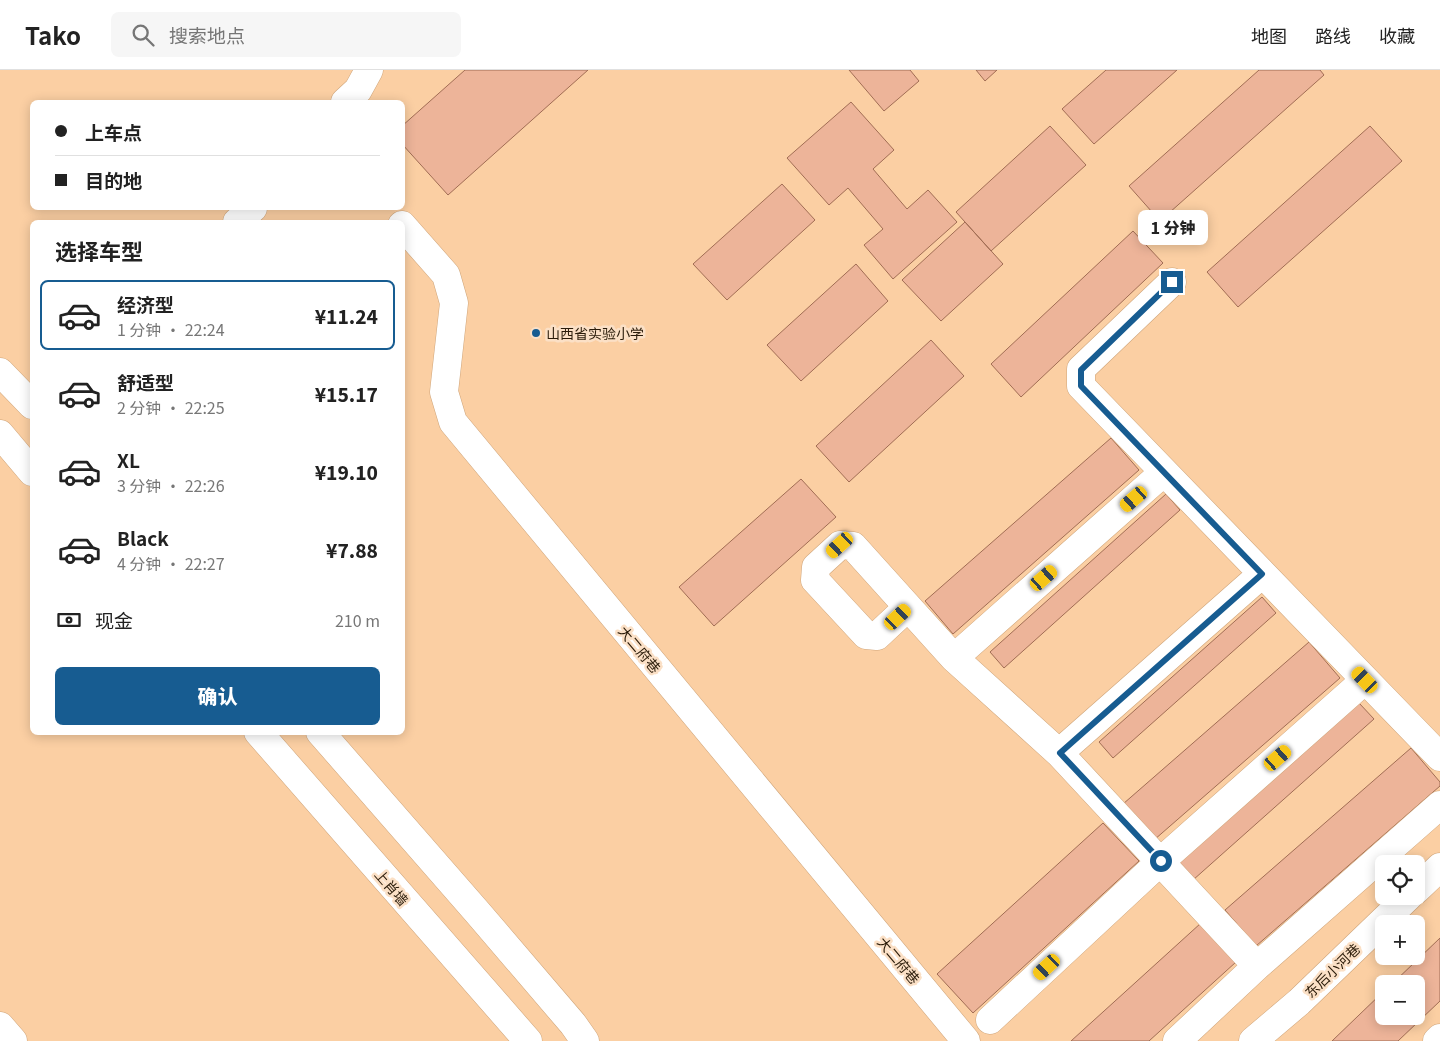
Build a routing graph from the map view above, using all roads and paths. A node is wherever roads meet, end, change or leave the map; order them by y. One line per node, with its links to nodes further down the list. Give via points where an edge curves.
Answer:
1 (368, 70): 3 (street, via 358,90)
2 (387, 70): 4 (street)
3 (347, 100)
4 (368, 100)
5 (231, 210): 8 (street)
6 (251, 210): 9 (street)
7 (390, 210): 10 (street, 大二府巷)
8 (219, 220)
9 (239, 220)
10 (398, 220)
11 (405, 229): 38 (street, 大二府巷, via 446,276 454,303 444,392 452,422)
12 (1172, 282): 17 (street, via 1081,370 1081,386)
13 (0, 372): 14 (street)
14 (30, 399)
15 (0, 434): 16 (street)
16 (30, 470)
17 (1164, 472): 18 (street); 20 (street)
18 (1262, 574): 21 (street); 24 (street)
19 (908, 607): 20 (street)
20 (954, 658): 24 (street)
21 (1365, 680): 25 (street); 27 (street)
22 (261, 735): 36 (street, 上肖墙)
23 (323, 735): 37 (street, via 573,1024)
24 (1060, 753): 27 (street)
25 (1440, 757)
26 (1440, 806): 31 (street)
27 (1161, 861): 31 (street); 32 (street)
28 (1440, 867): 29 (street)
29 (1425, 881)
30 (1400, 905): 40 (street, 东后小河巷, via 1299,1002)
31 (1256, 966): 39 (street)
32 (990, 1020)
33 (0, 1026): 35 (street)
34 (1440, 1038): 41 (street)
35 (13, 1041)
36 (528, 1041)
37 (584, 1041)
38 (966, 1041)
39 (1177, 1041)
40 (1253, 1041)
41 (1436, 1041)

